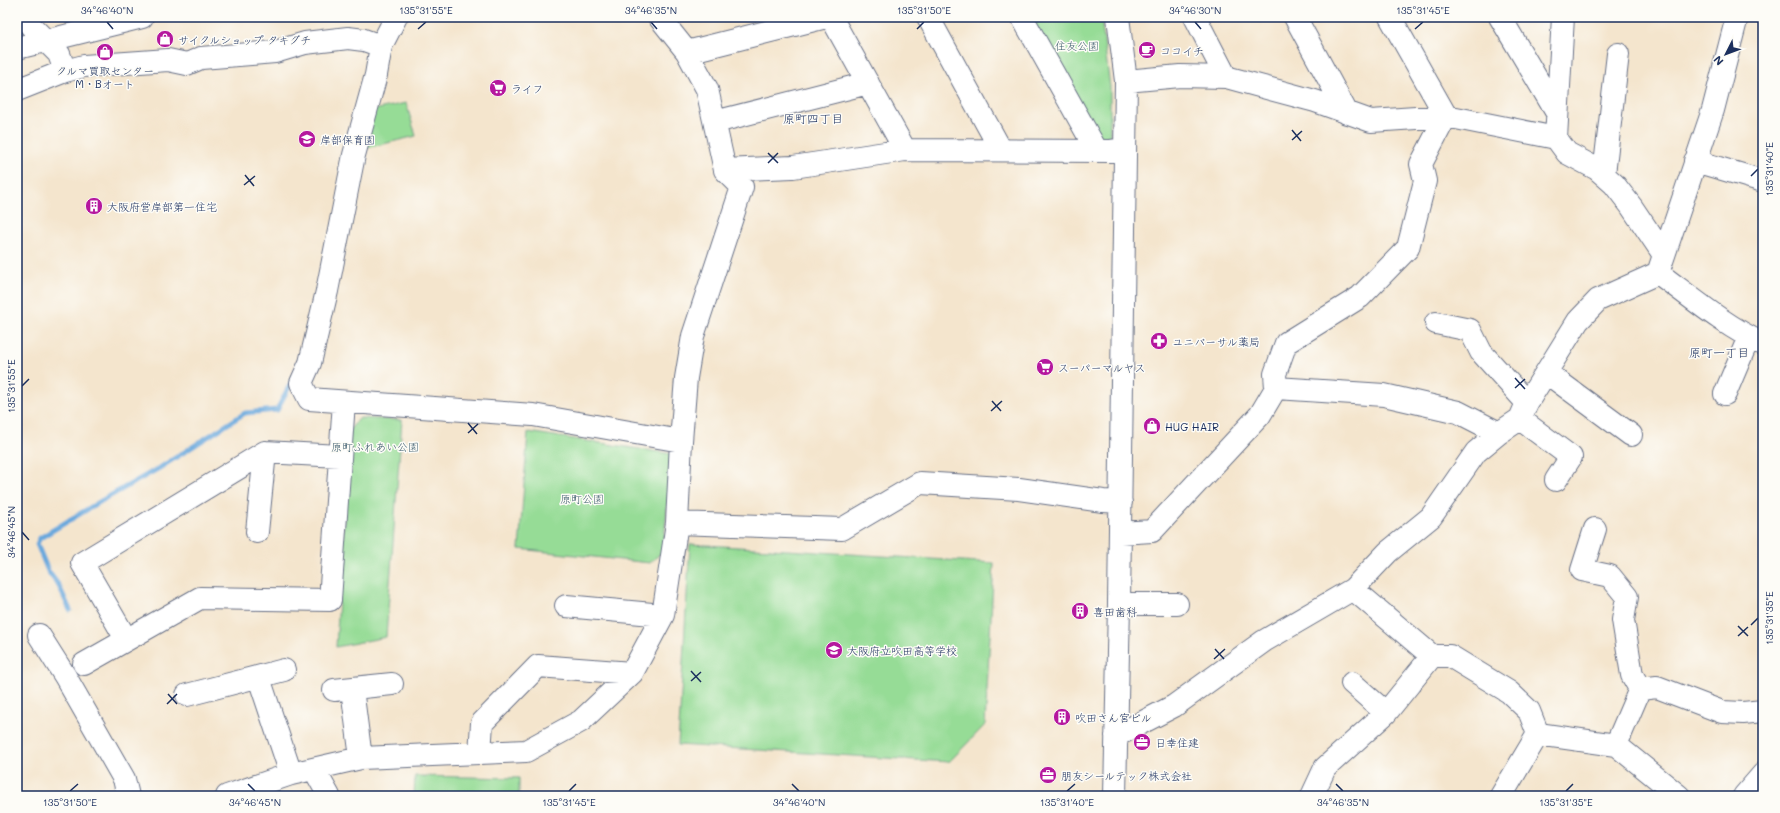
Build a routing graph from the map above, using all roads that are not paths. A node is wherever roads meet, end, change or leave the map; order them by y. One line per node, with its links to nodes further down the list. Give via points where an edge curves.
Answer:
1 (25, 17): 17 (street)
2 (142, 17): 16 (street)
3 (396, 17): 18 (street)
4 (659, 17): 20 (street)
5 (826, 17): 20 (street)
6 (831, 17): 25 (street)
7 (928, 17): 34 (street)
8 (1022, 17): 35 (street)
9 (1118, 17): 24 (street)
10 (1195, 17): 23 (street)
11 (1294, 17): 27 (street)
12 (1390, 17): 29 (street)
13 (1500, 17): 28 (street)
14 (1563, 17): 28 (street)
15 (1737, 17): 36 (street, via 1713,110)
16 (98, 22): 17 (street)
17 (45, 41): 19 (street); 22 (street, via 59,54)
18 (380, 46): 22 (street, via 348,38 305,43 275,52 201,58 187,64 168,60 84,66); 46 (street, via 376,75 354,155 328,291 310,363 301,384 309,399)
19 (17, 48)
20 (687, 52): 30 (street, via 707,89)
21 (1618, 54): 38 (street)
22 (65, 71): 26 (street)
23 (1226, 77): 24 (street, via 1180,76); 27 (street, via 1315,101)
24 (1126, 81): 32 (street)
25 (868, 83): 30 (street); 33 (street)
26 (17, 90)
27 (1347, 113): 29 (street, via 1371,121)
28 (1557, 113): 31 (street)
29 (1446, 116): 31 (street); 44 (street, via 1421,164 1425,181 1408,248 1360,297 1286,343 1275,374)
30 (715, 122): 37 (street)
31 (1556, 138): 38 (street, via 1567,153)
32 (1125, 149): 35 (street); 54 (street)
33 (905, 150): 34 (street); 37 (street, via 793,167)
34 (1001, 150): 35 (street)
35 (1097, 151)
36 (1695, 161): 39 (street); 40 (street)
37 (725, 170): 50 (street, via 742,187 693,336 686,378)
38 (1604, 174): 40 (street, via 1623,195)
39 (1763, 181)
40 (1661, 264): 42 (street, via 1715,315); 43 (street, via 1598,300 1578,322)
41 (1436, 323): 47 (street, via 1472,323 1481,352)
42 (1756, 340): 45 (street)
43 (1547, 373): 47 (street); 49 (street)
44 (1276, 388): 48 (street, via 1384,395 1458,412); 58 (street, via 1260,416 1152,531)
45 (1725, 394)
46 (344, 402): 50 (street, via 533,415); 52 (street)
47 (1523, 411): 48 (street); 53 (street, via 1571,457)
48 (1499, 433): 59 (street, via 1476,452 1431,517 1388,552)
49 (1631, 435)
50 (681, 441): 55 (street)
51 (265, 452): 52 (street); 57 (street); 65 (street, via 82,563)
52 (339, 456): 65 (street, via 330,600 200,598)
53 (1556, 480)
54 (1121, 502): 55 (street, via 1019,489 920,483 842,529); 58 (street)
55 (677, 523): 63 (street)
56 (1595, 529): 74 (street, via 1582,570 1610,576 1627,596 1624,620 1632,675)
57 (257, 532)
58 (1120, 533): 60 (street)
59 (1353, 590): 66 (street); 78 (street, via 1264,641 1174,706)
60 (1119, 604): 61 (street); 78 (street)
61 (1177, 604)
62 (566, 606): 63 (street)
63 (663, 615): 69 (street)
64 (39, 635): 87 (street, via 124,779)
65 (126, 640): 67 (street)
66 (1432, 656): 76 (street); 77 (street, via 1450,656 1509,692 1529,711)
67 (84, 664)
68 (284, 670): 70 (street)
69 (632, 673): 80 (street, via 581,721 526,751); 80 (street, via 538,666 482,723)
70 (259, 678): 73 (street); 83 (street)
71 (1352, 683): 76 (street)
72 (392, 684): 81 (street, via 343,690)
73 (200, 686)
74 (1640, 689): 75 (street, via 1656,687 1722,712); 79 (street)
75 (1763, 712)
76 (1386, 713): 85 (street, via 1325,768)
77 (1538, 734): 79 (street); 90 (street)
78 (1116, 736): 89 (street)
79 (1616, 745): 91 (street)
80 (480, 753): 81 (street)
81 (361, 758): 82 (street)
82 (314, 769): 83 (street); 88 (street)
83 (291, 774): 86 (street)
84 (1763, 774): 92 (street)
85 (1321, 791)
86 (232, 795)
87 (128, 796)
88 (329, 796)
89 (1115, 796)
90 (1501, 796)
91 (1679, 796)
92 (1744, 796)

